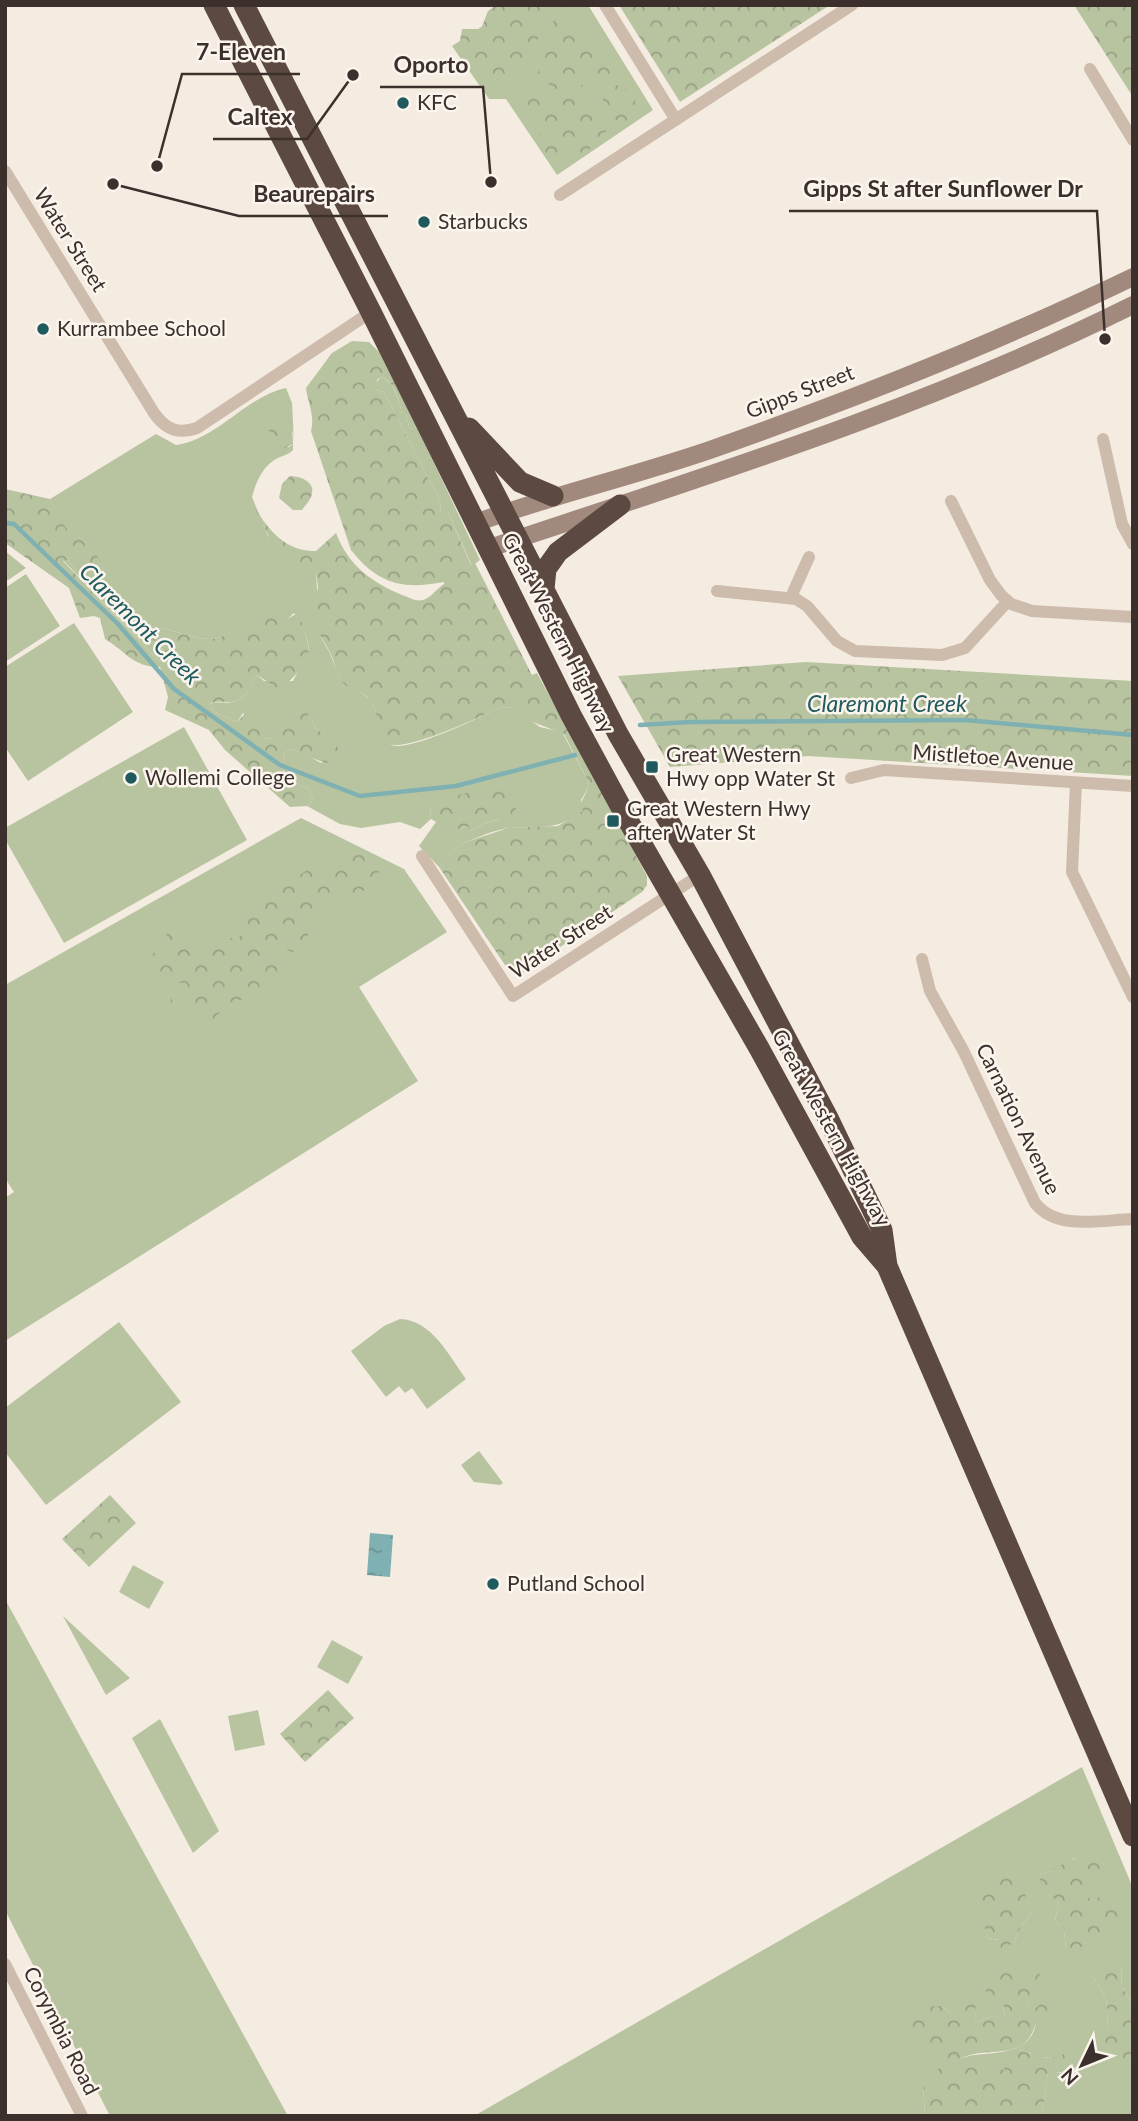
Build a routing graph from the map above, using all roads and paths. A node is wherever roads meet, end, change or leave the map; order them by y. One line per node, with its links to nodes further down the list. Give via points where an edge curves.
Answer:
1 (214, 5): 12 (highway, Great Western Highway)
2 (244, 5): 13 (highway, Great Western Highway)
3 (605, 5): 6 (street)
4 (852, 5): 6 (street)
5 (1090, 69): 7 (street)
6 (676, 120): 9 (street)
7 (1133, 140)
8 (5, 171): 12 (street, Water Street, via 154,413 174,431 197,428)
9 (560, 195)
10 (1133, 277): 15 (main road, Gipps Street, via 1005,337 815,411 693,455)
11 (1133, 305): 17 (main road, via 1017,361 775,453)
12 (371, 312): 19 (highway, Great Western Highway)
13 (453, 411): 15 (highway, via 520,482); 18 (highway, Great Western Highway)
14 (1103, 439): 21 (street, via 1119,514)
15 (553, 496): 18 (main road, Gipps Street)
16 (951, 501): 27 (street, via 990,580)
17 (620, 505): 20 (main road); 24 (highway, via 558,552 546,569)
18 (504, 513): 19 (main road, Gipps Street); 20 (highway, Great Western Highway)
19 (475, 523): 22 (highway, Great Western Highway)
20 (518, 538): 22 (main road); 24 (highway, Great Western Highway)
21 (1133, 544)
22 (487, 549): 34 (highway, Great Western Highway)
23 (809, 557): 26 (street)
24 (544, 589): 33 (highway, Great Western Highway, via 618,734)
25 (717, 591): 26 (street)
26 (791, 597): 27 (street, via 807,606 832,637 848,648 942,655 965,648)
27 (1008, 601): 28 (street, via 1032,611)
28 (1133, 617)
29 (851, 778): 30 (street, Mistletoe Avenue, via 884,770)
30 (1076, 783): 31 (street, Mistletoe Avenue); 36 (street, via 1072,872)
31 (1133, 786)
32 (422, 856): 34 (street, Water Street, via 513,996)
33 (699, 875): 34 (street, Water Street); 38 (highway, Great Western Highway, via 830,1120 882,1230)
34 (669, 894): 38 (highway, Great Western Highway, via 862,1237)
35 (922, 960): 37 (street, Carnation Avenue, via 930,991 1039,1209 1062,1221)
36 (1133, 997)
37 (1133, 1219)
38 (887, 1266): 39 (highway, Great Western Highway)
39 (1133, 1836)
40 (5, 1964): 41 (street, Corymbia Road)
41 (82, 2116)

